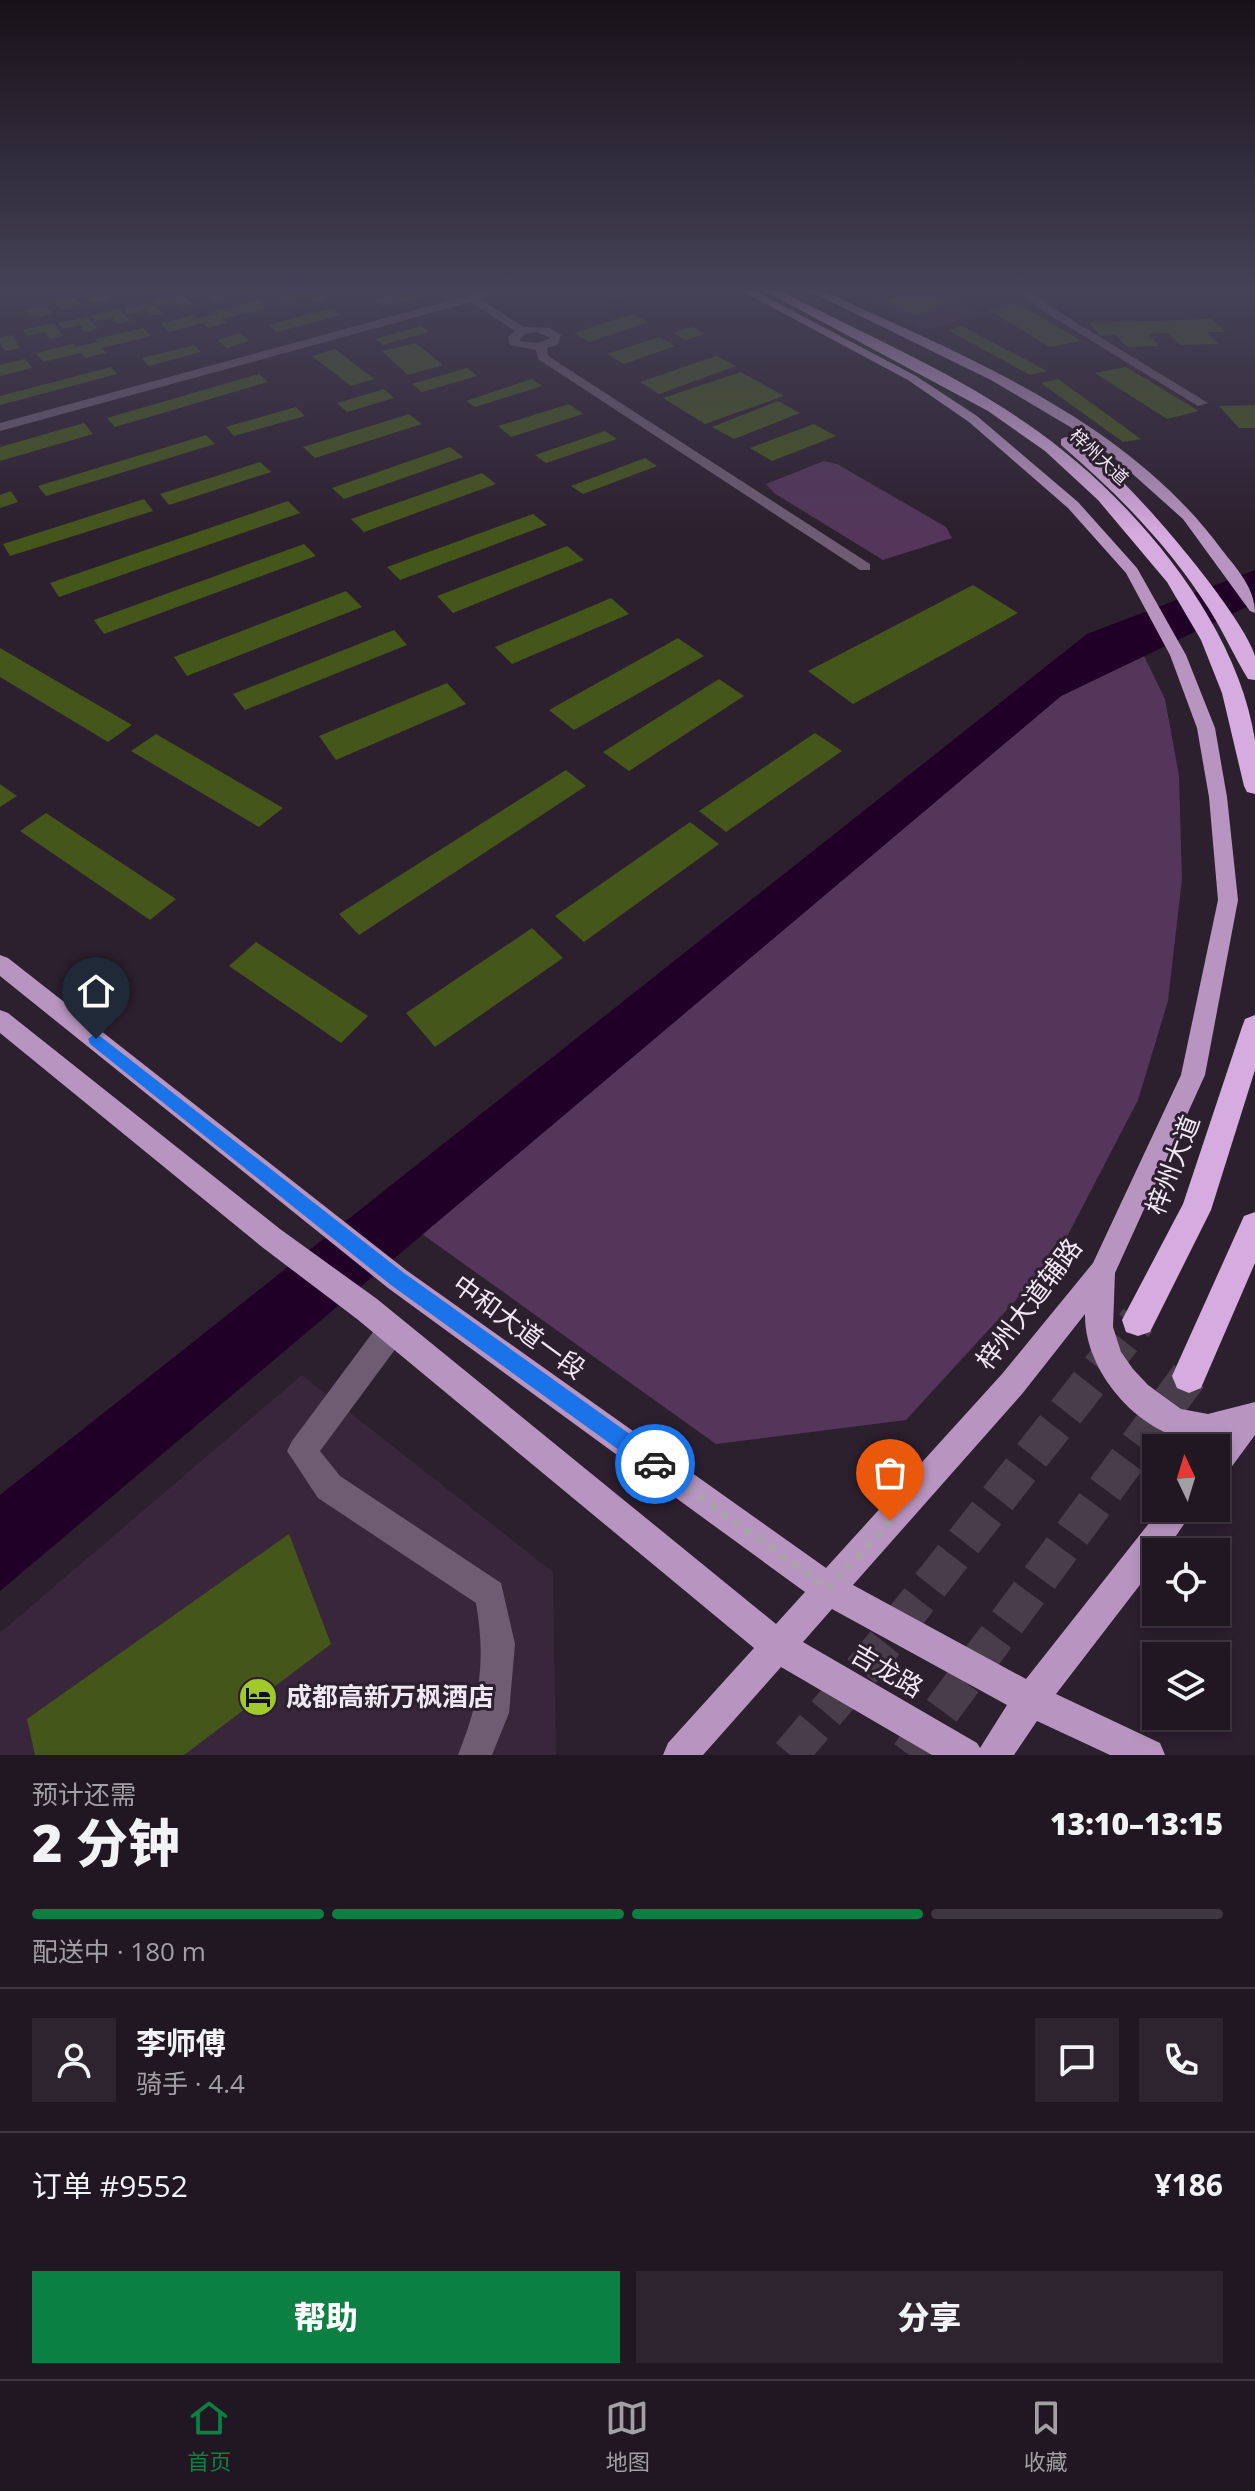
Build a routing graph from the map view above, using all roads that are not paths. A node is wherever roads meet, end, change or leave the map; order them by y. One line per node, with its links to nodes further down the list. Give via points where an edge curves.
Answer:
1 (198, 373): 9 (street)
2 (566, 373): 10 (street)
3 (902, 373): 18 (main road, 梓州大道辅路, via 973,419 1073,505 1132,571 1178,655 1206,728 1228,900 1193,1075)
4 (927, 373): 13 (highway, 梓州大道, via 1023,428 1067,462 1164,566 1211,640)
5 (959, 373): 12 (highway, 梓州大道, via 1033,417 1146,513 1190,565)
6 (985, 373): 11 (main road, via 1052,408 1163,491 1220,555)
7 (1152, 373): 8 (street)
8 (1202, 403)
9 (0, 427)
10 (865, 567)
11 (1255, 608)
12 (1255, 674)
13 (1255, 786)
14 (0, 964): 25 (main road, 中和大道一段, via 397,1279)
15 (0, 1020): 20 (main road)
16 (1255, 1027): 19 (highway, 梓州大道, via 1196,1210)
17 (1255, 1227): 21 (highway)
18 (1102, 1272): 22 (main road, via 1099,1330 1121,1380 1140,1399 1177,1421 1208,1429); 25 (main road, 梓州大道辅路, via 1012,1384)
19 (1138, 1320)
20 (392, 1330): 26 (main road); 28 (street, via 302,1451 329,1487 490,1594 499,1644 492,1713)
21 (1189, 1376)
22 (1253, 1413): 23 (main road)
23 (1230, 1443)
24 (1169, 1522): 27 (main road)
25 (828, 1589): 26 (main road, 梓州大道辅路); 27 (main road, 中和大道一段)
26 (776, 1645): 29 (main road, 梓州大道辅路); 30 (main road, 吉龙路)
27 (1031, 1700): 31 (main road); 32 (main road)
28 (475, 1755)
29 (680, 1755)
30 (965, 1755)
31 (994, 1755)
32 (1148, 1755)

